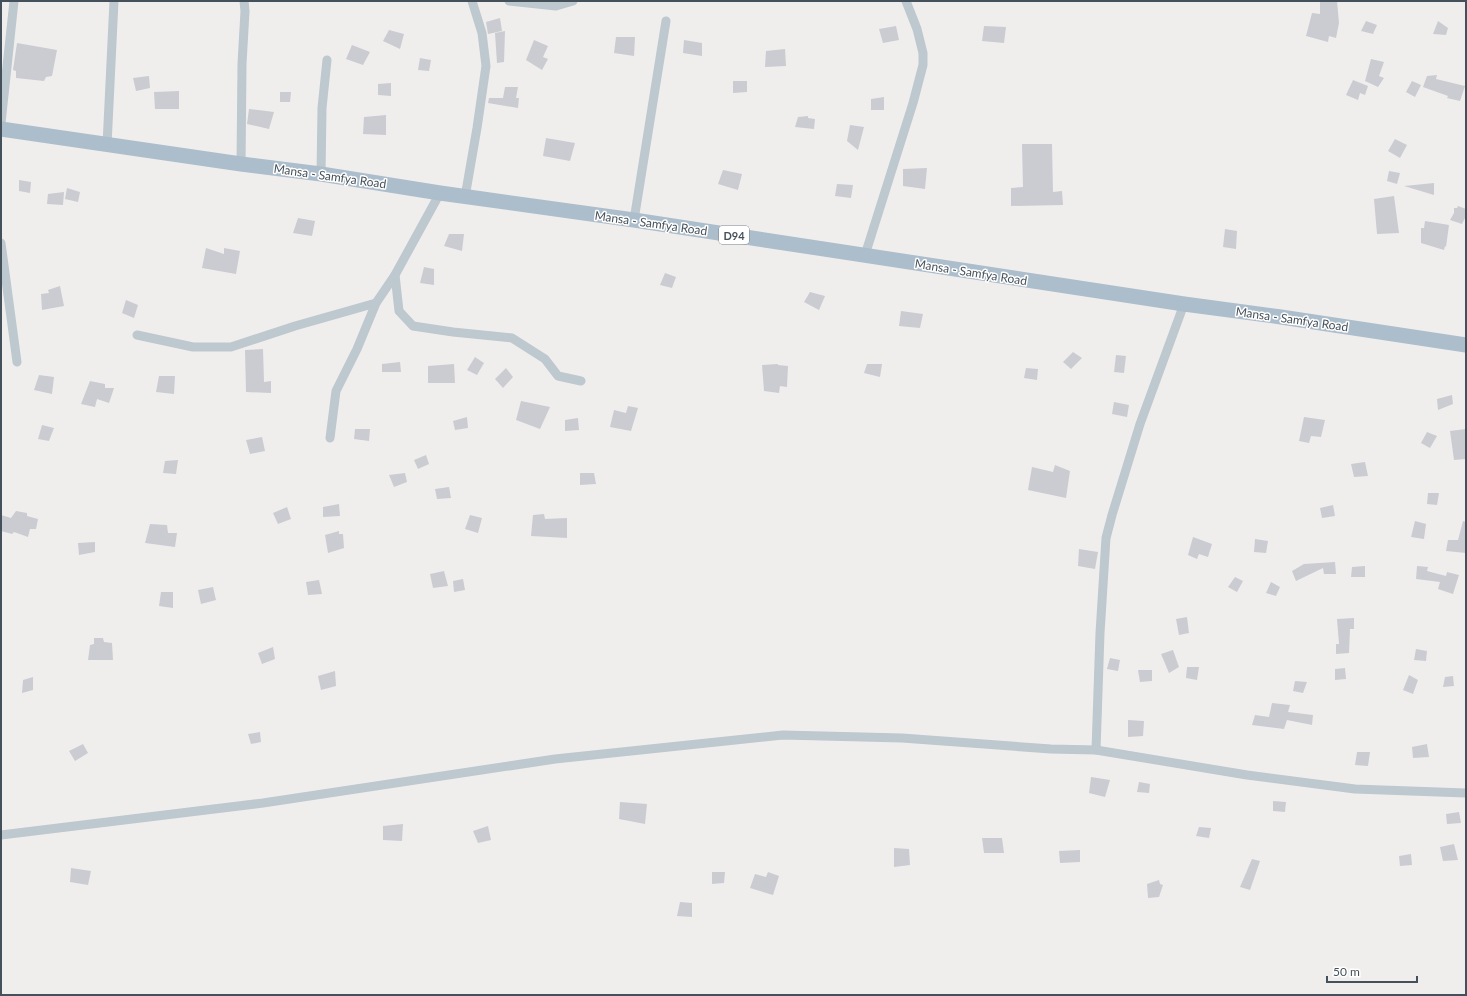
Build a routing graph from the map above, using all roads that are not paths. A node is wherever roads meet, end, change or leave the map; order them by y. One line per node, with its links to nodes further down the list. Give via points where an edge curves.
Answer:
1 (14, 1): 10 (street)
2 (114, 1): 12 (street)
3 (244, 1): 13 (street)
4 (472, 1): 16 (street, via 482,33 486,66)
5 (508, 1): 6 (street, via 556,6)
6 (572, 1)
7 (906, 1): 19 (street, via 923,53 923,65)
8 (666, 21): 17 (street)
9 (327, 60): 14 (street, via 322,108)
10 (1, 123)
11 (1, 129): 12 (main road, Mansa - Samfya Road / D94)
12 (107, 145): 13 (main road, Mansa - Samfya Road / D94)
13 (241, 164): 14 (main road, Mansa - Samfya Road / D94)
14 (321, 174): 15 (main road, Mansa - Samfya Road / D94)
15 (440, 193): 16 (main road, Mansa - Samfya Road / D94); 20 (street)
16 (465, 197): 17 (main road, Mansa - Samfya Road / D94)
17 (634, 220): 19 (main road, Mansa - Samfya Road / D94)
18 (1, 243): 25 (street)
19 (865, 255): 22 (main road, Mansa - Samfya Road / D94)
20 (395, 275): 21 (street); 26 (street, via 399,311 413,326 512,338 545,360 558,376)
21 (376, 303): 23 (street, via 231,347 193,347); 27 (street, via 336,391)
22 (1184, 304): 24 (main road, Mansa - Samfya Road / D94); 28 (street, via 1140,424 1106,538)
23 (137, 335)
24 (1466, 345)
25 (17, 362)
26 (581, 381)
27 (330, 438)
28 (1096, 750): 29 (street, via 1247,775 1355,789); 30 (street, via 902,738 783,735 555,760 263,803)
29 (1466, 793)
30 (1, 836)

